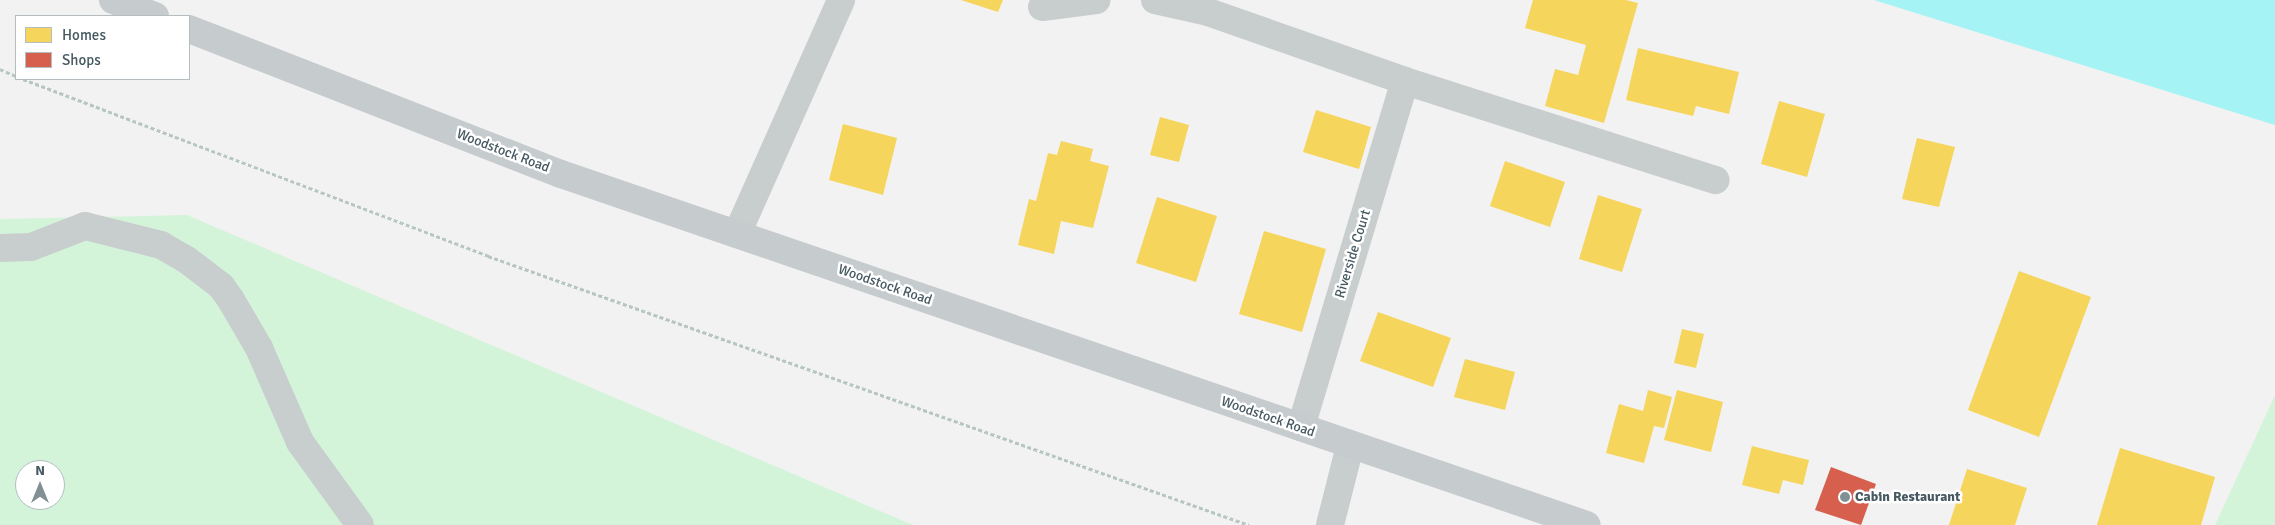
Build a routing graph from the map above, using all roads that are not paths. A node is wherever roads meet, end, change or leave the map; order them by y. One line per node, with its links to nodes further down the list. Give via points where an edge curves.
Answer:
1 (113, 0): 6 (main road)
2 (841, 0): 10 (street)
3 (1097, 0): 5 (street)
4 (1155, 0): 8 (street, via 1208,12)
5 (1042, 7)
6 (152, 15)
7 (190, 29): 10 (main road, Woodstock Road, via 561,174)
8 (1405, 81): 9 (street); 12 (street, Riverside Court)
9 (1716, 180)
10 (737, 234): 12 (main road, Woodstock Road)
11 (0, 248): 14 (street, via 31,247 85,226 160,245 187,260 221,286 259,348 300,442)
12 (1301, 427): 13 (main road, Woodstock Road)
13 (1350, 446): 15 (street); 16 (main road, Woodstock Road)
14 (360, 525)
15 (1330, 525)
16 (1587, 525)

